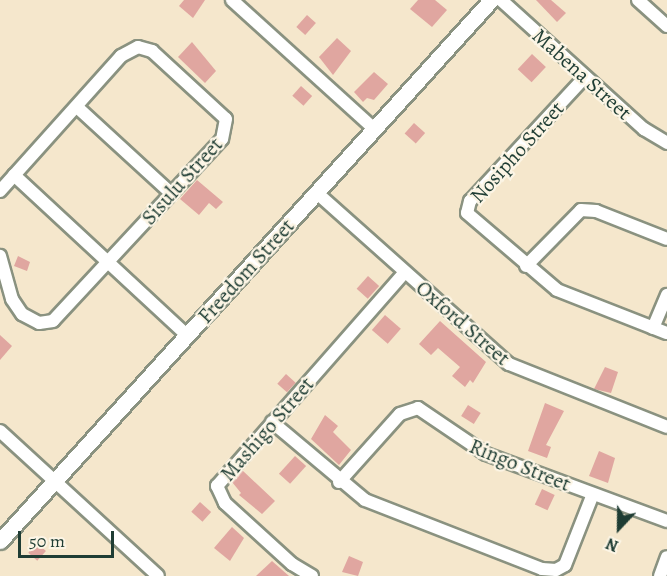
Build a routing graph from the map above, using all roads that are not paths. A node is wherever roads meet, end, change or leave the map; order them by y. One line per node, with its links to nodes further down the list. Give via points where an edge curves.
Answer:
1 (232, 0): 8 (street)
2 (491, 0): 8 (street, Freedom Street)
3 (501, 0): 6 (street, Mabena Street)
4 (638, 0): 5 (street)
5 (667, 26)
6 (585, 77): 9 (street, Mabena Street, via 644,129); 17 (street, Nosipho Street, via 467,207 470,216)
7 (77, 107): 10 (street, Sisulu Street); 12 (street); 12 (street, Sisulu Street, via 121,56 138,47 152,51 221,113 227,127 222,139)
8 (374, 128): 13 (street, Freedom Street)
9 (667, 142)
10 (14, 176): 11 (street, Sisulu Street); 16 (street)
11 (0, 191)
12 (171, 193): 16 (street, Sisulu Street)
13 (317, 193): 18 (street, Oxford Street); 22 (street, Freedom Street)
14 (667, 239): 17 (street, via 596,211 581,210)
15 (0, 256): 16 (street, Sisulu Street, via 17,308 39,323 58,318)
16 (108, 262): 22 (street)
17 (526, 266): 20 (street, Nosipho Street, via 571,297)
18 (404, 273): 23 (street, Mashigo Street); 24 (street, Oxford Street, via 509,364)
19 (667, 295): 20 (street)
20 (653, 328): 21 (street, Nosipho Street)
21 (667, 333)
22 (188, 336): 26 (street, Freedom Street)
23 (272, 422): 27 (street); 33 (street, Mashigo Street, via 222,476 217,486 219,494 292,564)
24 (667, 427)
25 (0, 430): 26 (street)
26 (55, 480): 30 (street, Freedom Street); 32 (street)
27 (339, 482): 28 (street, Ringo Street, via 400,414 418,408 473,448); 28 (street, via 373,504 542,569 556,570 566,565)
28 (592, 494): 29 (street, Ringo Street)
29 (667, 521)
30 (0, 541)
31 (667, 557): 34 (street)
32 (158, 576)
33 (312, 576)
34 (660, 576)

